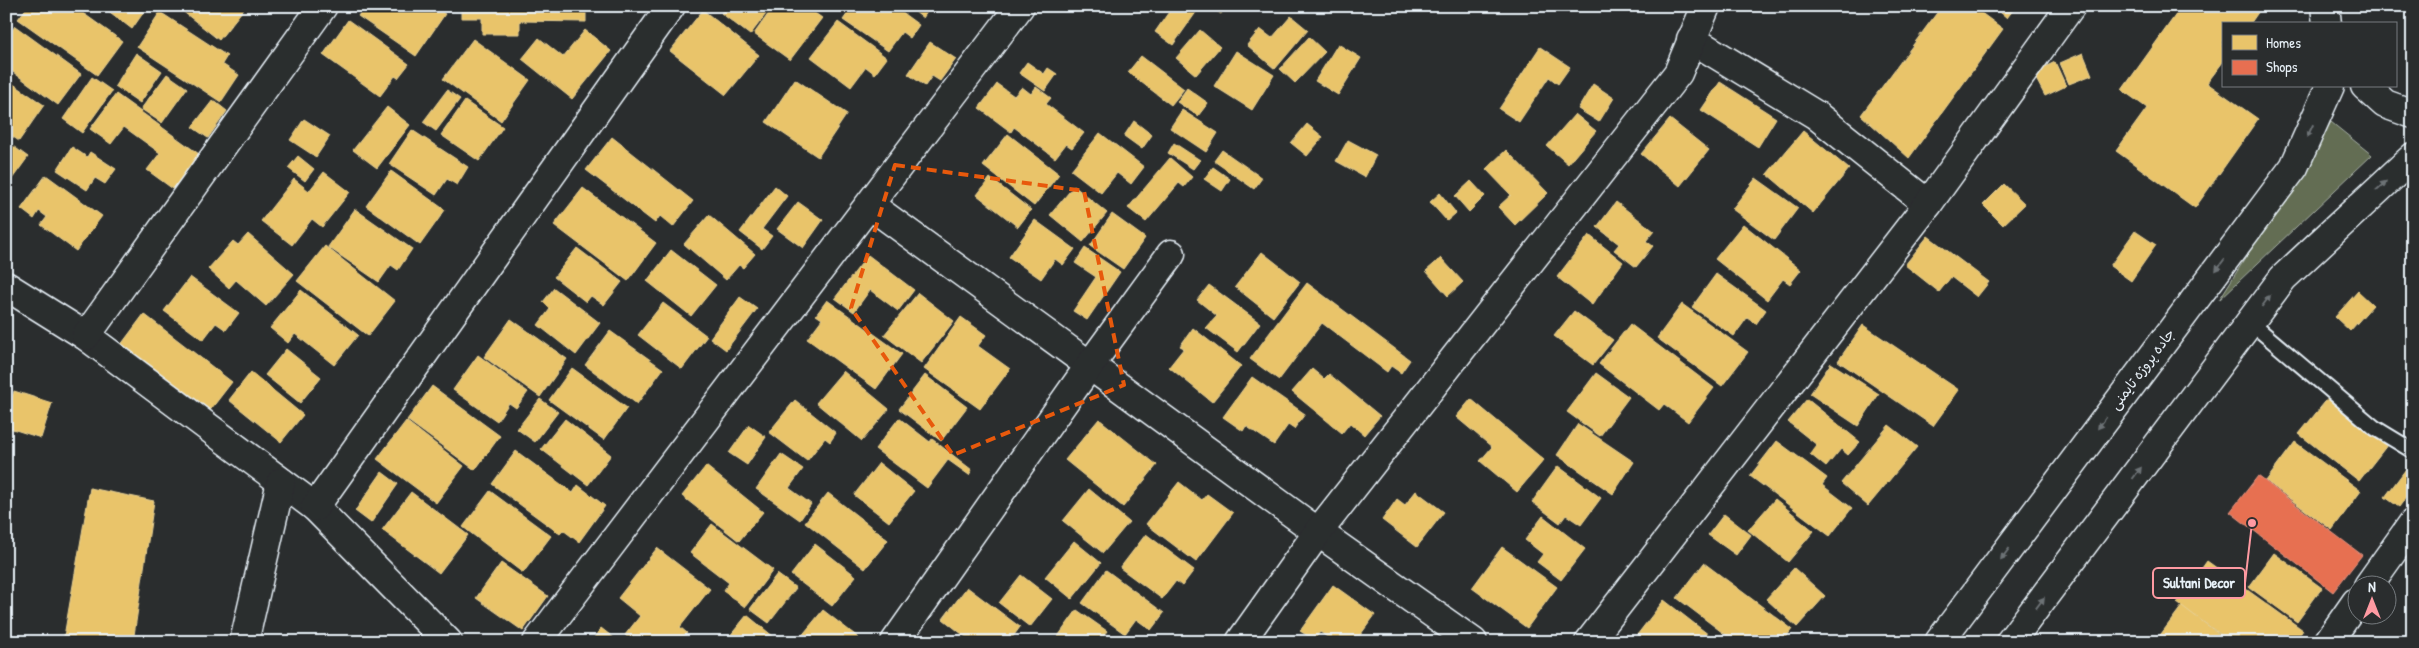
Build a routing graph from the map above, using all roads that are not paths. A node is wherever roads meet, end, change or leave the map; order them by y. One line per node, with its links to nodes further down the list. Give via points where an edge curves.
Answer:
1 (323, 6): 18 (street)
2 (671, 6): 22 (street)
3 (1020, 6): 14 (street)
4 (1706, 6): 8 (street)
5 (2071, 6): 13 (street)
6 (2325, 6): 7 (street)
7 (2327, 22)
8 (1691, 39): 13 (street, via 1816,116); 24 (street, via 1678,73)
9 (2329, 88): 34 (street, جاده پروژه تایمنی, one-way to 34, via 2294,167)
10 (2367, 88): 11 (street, via 2385,104)
11 (2413, 114)
12 (2413, 157): 17 (street, one-way to 12, via 2283,278)
13 (1928, 204): 33 (street)
14 (870, 205): 19 (street); 29 (street)
15 (1171, 254): 19 (street)
16 (6, 286): 18 (street)
17 (2250, 322): 20 (lane, via 2375,428); 35 (street, one-way to 17)
18 (86, 336): 21 (street)
19 (1090, 365): 24 (street); 30 (street)
20 (2413, 451)
21 (282, 482): 22 (street); 27 (street)
22 (315, 507): 28 (street)
23 (2413, 523): 25 (street)
24 (1318, 532): 31 (street); 32 (street)
25 (2375, 576)
26 (2346, 616): 36 (street)
27 (244, 642)
28 (448, 642)
29 (537, 642)
30 (895, 642)
31 (1240, 642)
32 (1473, 642)
33 (1589, 642)
34 (1939, 642)
35 (2010, 642)
36 (2328, 642)

